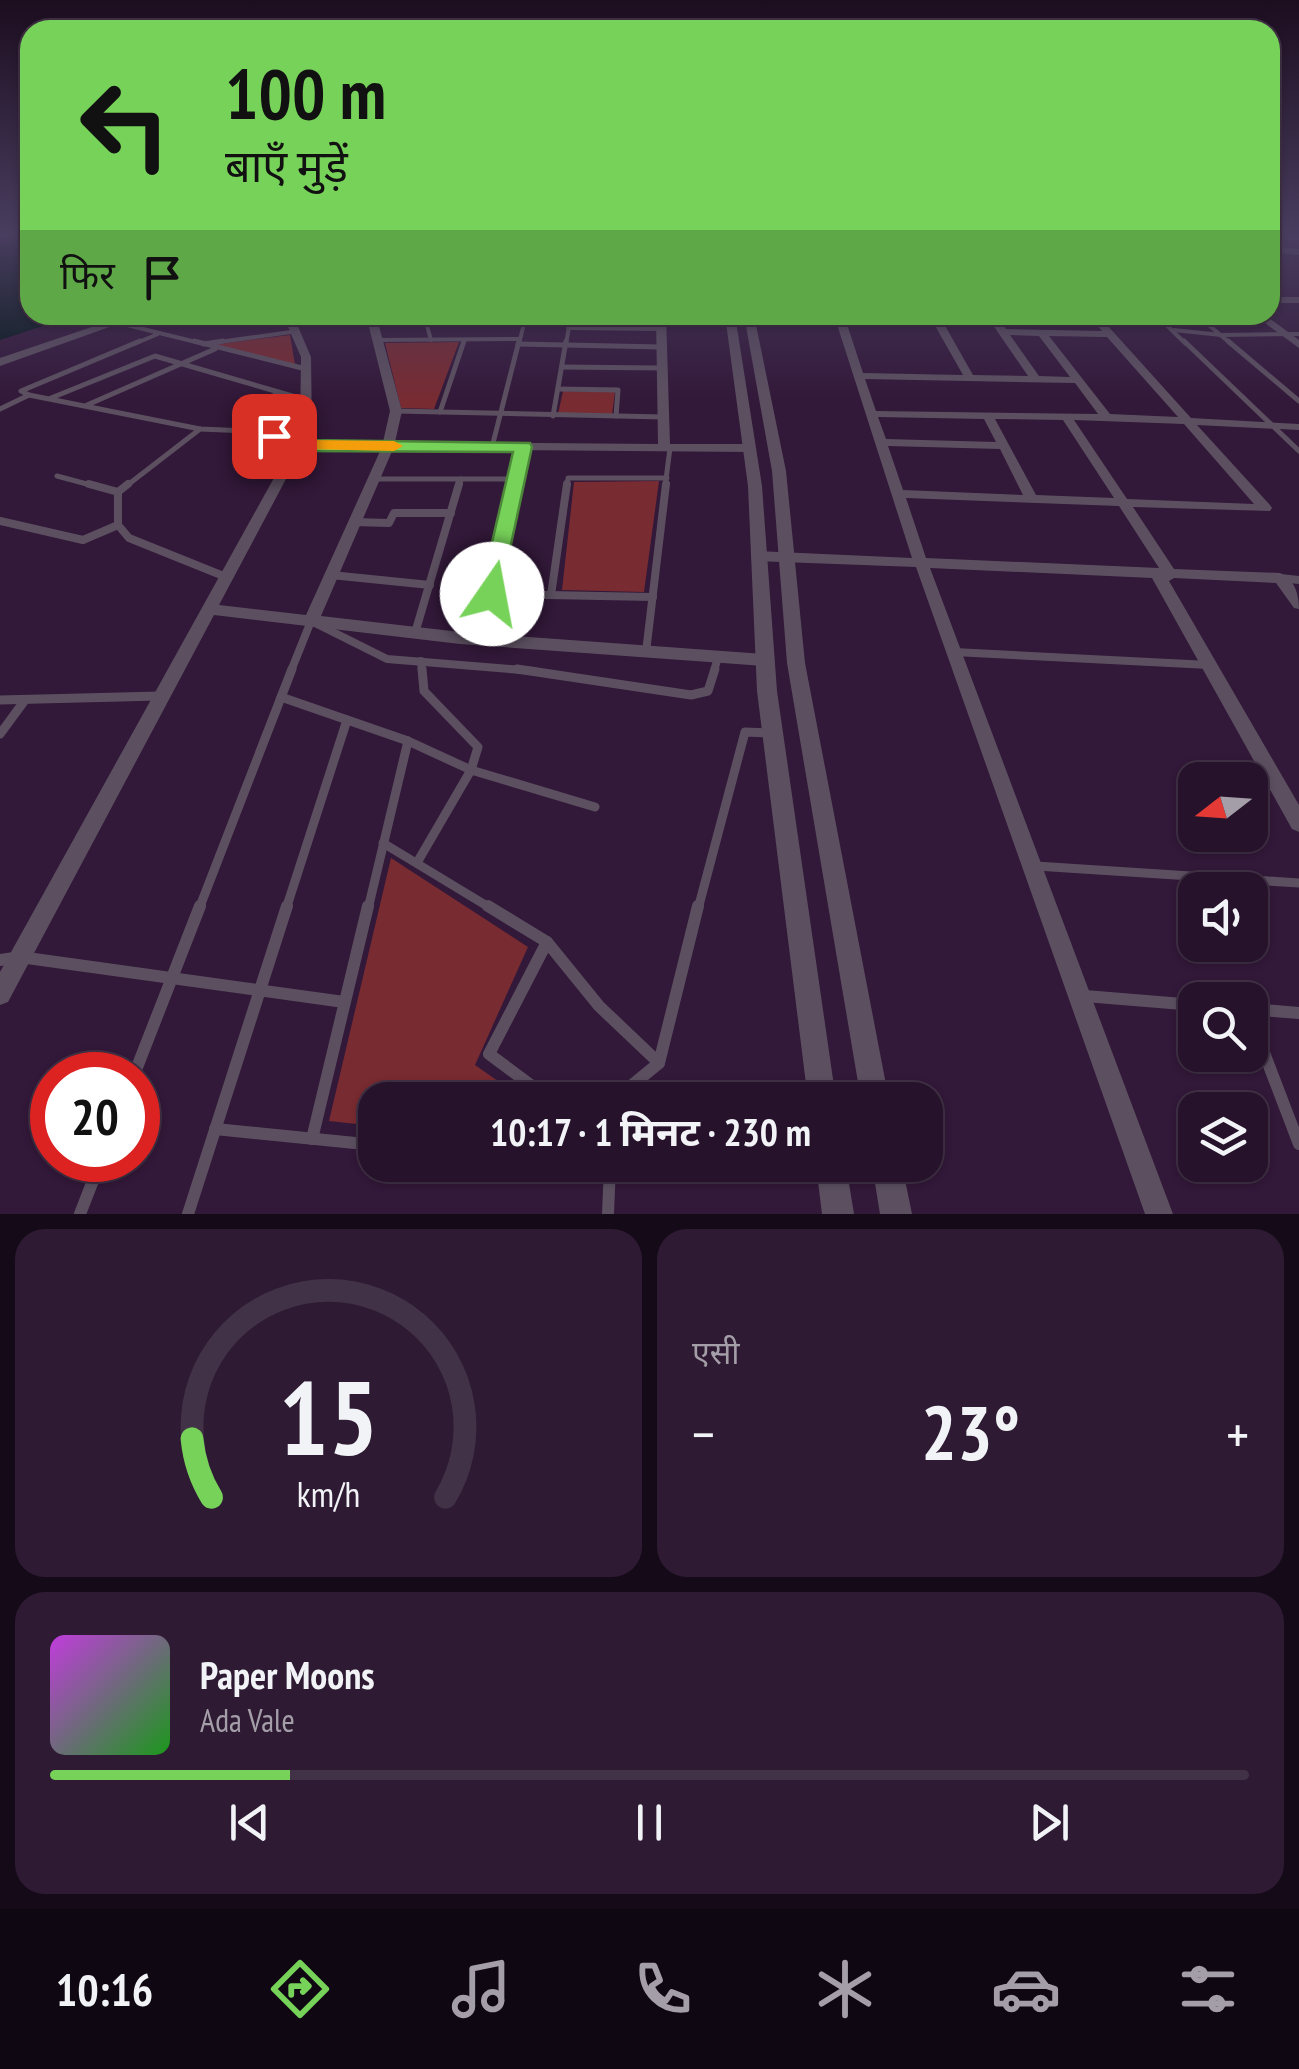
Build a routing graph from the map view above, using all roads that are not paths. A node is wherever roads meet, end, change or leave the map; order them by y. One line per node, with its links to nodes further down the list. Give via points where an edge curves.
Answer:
1 (92, 325): 40 (street)
2 (97, 325): 41 (street)
3 (134, 325): 26 (lane)
4 (294, 325): 23 (street)
5 (375, 325): 31 (street)
6 (427, 325): 32 (lane)
7 (523, 325): 34 (lane)
8 (569, 325): 19 (lane)
9 (608, 325): 20 (lane)
10 (732, 325): 80 (street)
11 (750, 325): 96 (street, via 779,471)
12 (843, 325): 46 (street)
13 (940, 325): 47 (street)
14 (999, 325): 24 (street)
15 (1102, 325): 27 (street)
16 (1167, 325): 22 (lane)
17 (1209, 325): 30 (lane)
18 (1272, 325): 28 (street)
19 (568, 328): 20 (lane); 37 (lane)
20 (608, 328): 21 (lane)
21 (661, 328): 38 (street)
22 (1172, 330): 30 (lane); 69 (lane)
23 (298, 331): 35 (lane); 45 (street)
24 (1004, 332): 25 (street); 48 (street)
25 (1042, 333): 27 (street); 49 (street)
26 (158, 334): 35 (lane); 51 (lane, via 21,392)
27 (1110, 334): 68 (street)
28 (1284, 334): 29 (lane); 30 (lane); 36 (street)
29 (1299, 334)
30 (1221, 335): 55 (lane)
31 (380, 340): 32 (lane); 58 (street)
32 (431, 340): 33 (lane)
33 (464, 340): 34 (lane); 59 (lane)
34 (519, 342): 37 (lane); 60 (lane)
35 (200, 345): 39 (lane)
36 (1299, 345)
37 (565, 347): 38 (lane); 43 (lane)
38 (662, 347): 44 (street)
39 (215, 349): 42 (lane); 45 (lane)
40 (0, 353)
41 (0, 362)
42 (179, 364): 52 (lane); 53 (lane, via 155,356); 56 (lane)
43 (562, 367): 44 (lane); 50 (lane)
44 (662, 368): 65 (street)
45 (306, 369): 54 (street)
46 (860, 376): 47 (street); 61 (street)
47 (970, 378): 48 (street)
48 (1034, 378): 49 (street)
49 (1078, 380): 67 (street)
50 (558, 389): 62 (lane); 63 (lane, via 618,390)
51 (30, 394): 53 (lane); 57 (lane)
52 (276, 394): 54 (lane); 72 (lane)
53 (51, 398): 56 (lane)
54 (306, 400): 74 (street, via 306,430)
55 (1299, 402)
56 (87, 405): 71 (lane)
57 (0, 408)
58 (396, 411): 59 (lane); 75 (street)
59 (440, 412): 60 (lane)
60 (501, 412): 62 (lane); 77 (lane)
61 (872, 414): 64 (street); 73 (street)
62 (553, 416): 63 (lane)
63 (616, 416): 65 (lane)
64 (988, 416): 66 (street); 76 (street)
65 (663, 417): 79 (street)
66 (1066, 417): 67 (street); 90 (street)
67 (1107, 418): 68 (street)
68 (1188, 421): 69 (street); 90 (street, via 1266,508)
69 (1270, 425): 70 (street); 81 (lane)
70 (1299, 426)
71 (200, 429): 72 (lane); 87 (lane)
72 (234, 431): 74 (lane)
73 (881, 442): 76 (street); 88 (street)
74 (298, 444): 75 (street); 100 (street)
75 (388, 446): 77 (street); 84 (street)
76 (1004, 446): 89 (street)
77 (492, 447): 78 (street)
78 (523, 447): 79 (street); 86 (lane)
79 (667, 448): 80 (street); 83 (lane)
80 (750, 448): 95 (street)
81 (1299, 451)
82 (58, 476): 87 (lane)
83 (667, 478): 105 (lane, via 568,478); 106 (lane)
84 (374, 479): 85 (lane); 93 (street)
85 (461, 479): 86 (lane); 91 (lane)
86 (516, 479): 104 (lane)
87 (118, 492): 94 (lane)
88 (898, 494): 89 (street); 97 (street)
89 (1032, 499): 90 (street)
90 (1123, 502): 99 (street)
91 (451, 513): 93 (lane, via 394,513 388,523); 103 (lane)
92 (0, 522): 94 (lane, via 83,540)
93 (354, 522): 98 (street)
94 (118, 525): 100 (lane, via 129,538)
95 (758, 556): 96 (street); 115 (street)
96 (787, 557): 97 (street); 150 (street, via 796,663)
97 (921, 563): 99 (street); 113 (street)
98 (331, 575): 103 (lane); 109 (street)
99 (1164, 576): 101 (street); 117 (street)
100 (226, 577): 108 (street)
101 (1280, 578): 102 (lane); 107 (street)
102 (1299, 580)
103 (430, 585): 110 (lane)
104 (492, 594): 105 (lane); 111 (lane)
105 (551, 595): 106 (lane)
106 (653, 597): 112 (lane)
107 (1299, 604)
108 (208, 609): 109 (street); 118 (street)
109 (310, 621): 110 (street); 116 (lane, via 388,659); 119 (lane)
110 (415, 633): 111 (street)
111 (482, 640): 112 (street)
112 (646, 652): 114 (street)
113 (954, 652): 117 (lane); 131 (street)
114 (718, 657): 115 (street); 116 (lane, via 708,691 691,695)
115 (764, 660): 123 (street)
116 (422, 661): 126 (lane, via 424,691 478,747)
117 (1210, 665): 128 (street)
118 (162, 696): 121 (lane); 134 (street)
119 (281, 698): 122 (lane); 136 (lane)
120 (0, 700): 121 (lane)
121 (25, 700): 124 (lane)
122 (347, 720): 125 (lane); 137 (lane)
123 (772, 733): 146 (lane, via 746,732 740,746); 149 (street)
124 (0, 734)
125 (408, 741): 126 (lane); 129 (lane)
126 (471, 770): 127 (lane); 130 (lane)
127 (595, 807)
128 (1299, 823)
129 (383, 843): 130 (lane); 140 (lane)
130 (418, 861): 133 (lane)
131 (1032, 866): 132 (lane); 139 (street)
132 (1299, 883)
133 (547, 942): 146 (lane, via 599,1006); 147 (lane, via 490,1054)
134 (20, 957): 135 (lane); 136 (lane); 138 (street)
135 (0, 960)
136 (170, 981): 137 (lane); 144 (lane)
137 (259, 992): 140 (lane); 151 (lane)
138 (0, 994)
139 (1080, 996): 141 (lane); 164 (street)
140 (344, 1002): 152 (lane)
141 (1178, 1004)
142 (1268, 1012): 143 (lane)
143 (1299, 1013)
144 (143, 1052)
145 (1268, 1060): 154 (lane)
146 (659, 1063): 148 (lane)
147 (527, 1082)
148 (636, 1082)
149 (820, 1082)
150 (872, 1082)
151 (215, 1129): 152 (lane); 160 (lane)
152 (312, 1139): 153 (lane)
153 (358, 1143)
154 (1299, 1144)
155 (92, 1182): 159 (lane)
156 (609, 1182): 161 (lane)
157 (833, 1182): 162 (street)
158 (890, 1182): 163 (street)
159 (80, 1214)
160 (188, 1214)
161 (608, 1214)
162 (838, 1214)
163 (896, 1214)
164 (1159, 1214)

